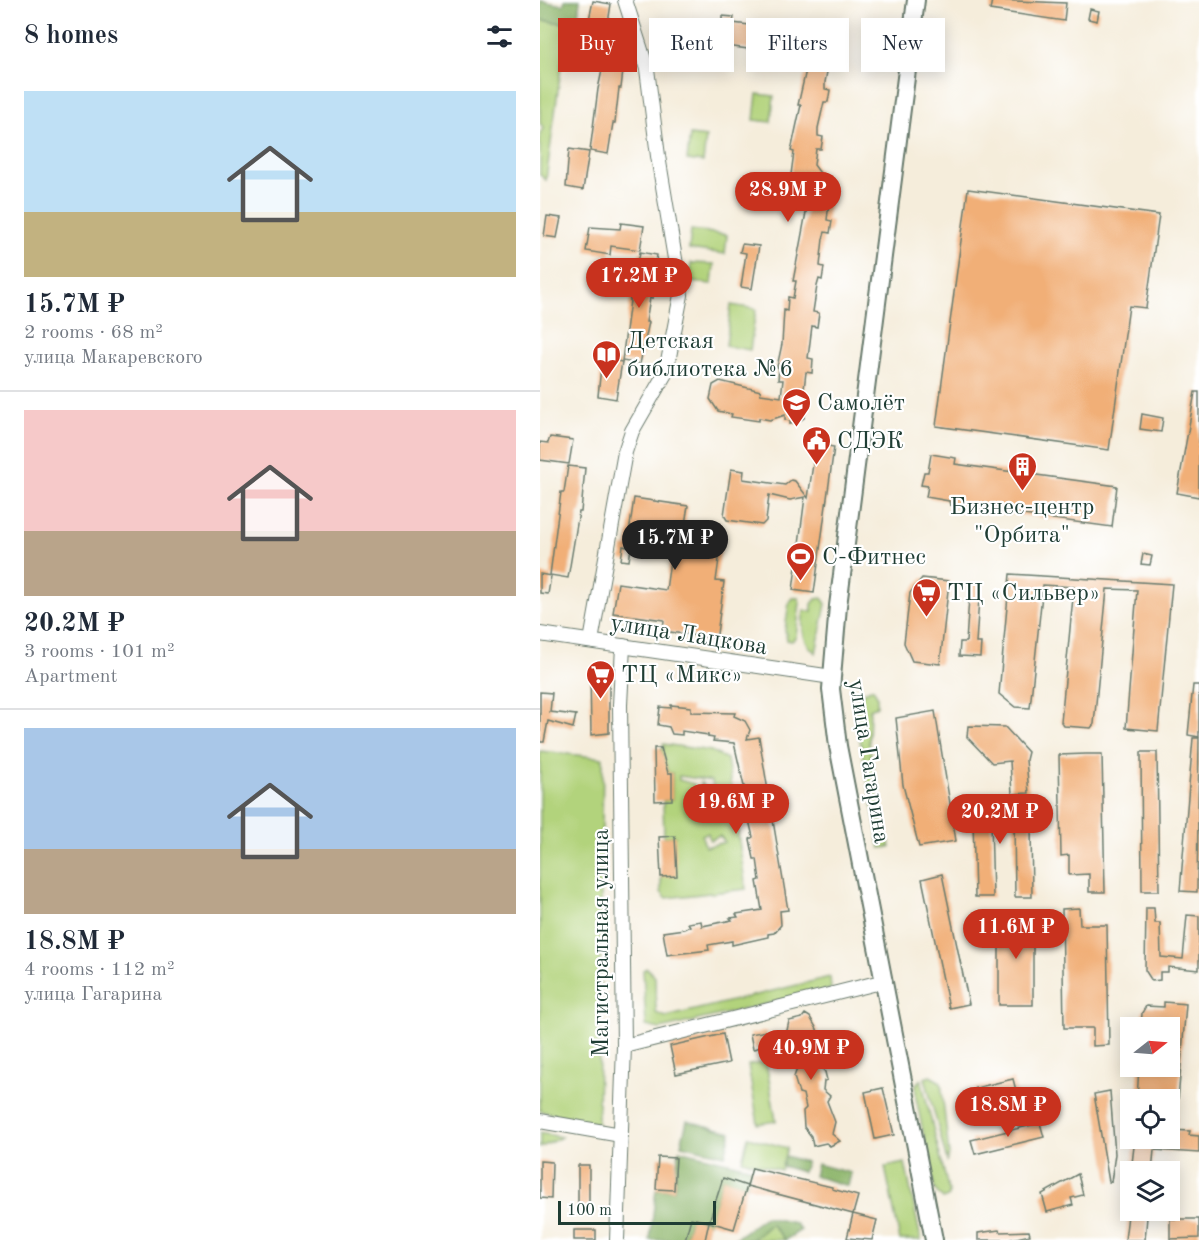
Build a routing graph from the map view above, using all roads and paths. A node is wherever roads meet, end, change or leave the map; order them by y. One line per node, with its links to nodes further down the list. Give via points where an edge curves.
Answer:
1 (625, 0): 4 (street, via 647,69 681,295 666,372 632,431 625,452)
2 (916, 0): 6 (main road, улица Гагарина, via 849,503)
3 (540, 634): 4 (street, улица Лацкова)
4 (591, 641): 5 (street, улица Лацкова)
5 (623, 646): 6 (street, улица Лацкова); 8 (street, Магистральная улица, via 620,705)
6 (832, 677): 7 (main road, улица Гагарина, via 838,746)
7 (885, 981): 8 (street); 12 (main road, улица Гагарина)
8 (624, 1046): 10 (street, Магистральная улица)
9 (540, 1120): 10 (street)
10 (621, 1135): 11 (street, Магистральная улица)
11 (617, 1240)
12 (934, 1240)

